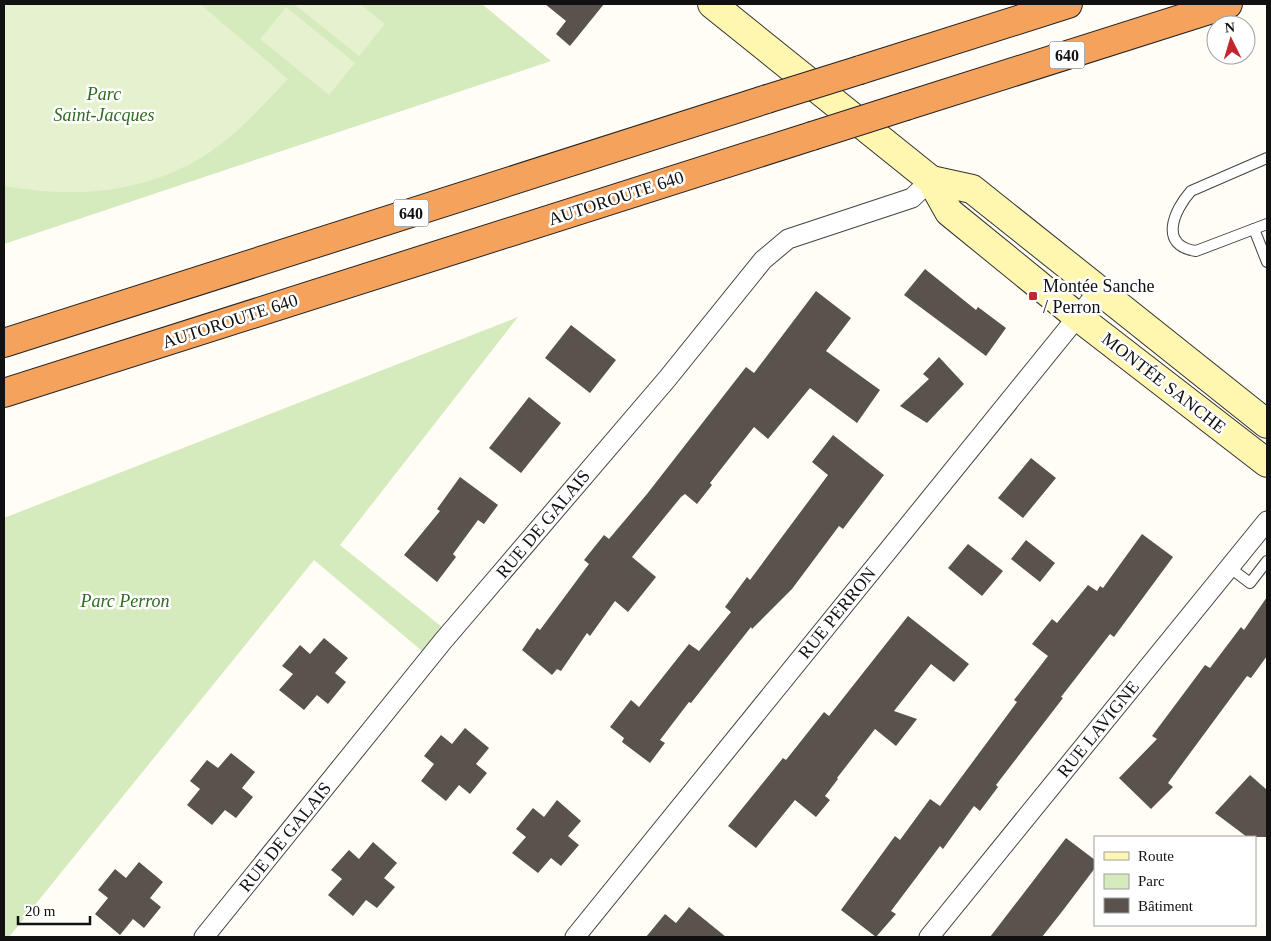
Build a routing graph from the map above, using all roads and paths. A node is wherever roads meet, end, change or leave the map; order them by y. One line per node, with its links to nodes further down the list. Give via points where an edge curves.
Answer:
1 (712, 4): 5 (street, MONTÉE SANCHE)
2 (1068, 4): 11 (highway, 640, bridge)
3 (1228, 4): 12 (highway, AUTOROUTE 640 / 640, bridge)
4 (1267, 158): 7 (lane, via 1190,191 1173,221 1175,240 1187,250 1196,251)
5 (931, 180): 9 (street, MONTÉE SANCHE, via 972,189); 10 (street, MONTÉE SANCHE, via 949,212); 18 (street, RUE DE GALAIS, via 912,198 796,235 776,248 462,612)
6 (1267, 224): 7 (lane)
7 (1254, 229): 8 (lane)
8 (1267, 262)
9 (1100, 289): 10 (street, RUE PERRON); 13 (street, MONTÉE SANCHE)
10 (1078, 316): 14 (street, MONTÉE SANCHE); 19 (street, RUE PERRON)
11 (4, 343)
12 (4, 394)
13 (1267, 424)
14 (1267, 463)
15 (1266, 526): 17 (street, RUE LAVIGNE)
16 (1267, 561): 17 (lane, via 1250,584)
17 (1229, 567): 20 (street, RUE LAVIGNE)
18 (204, 937)
19 (575, 937)
20 (930, 937)

